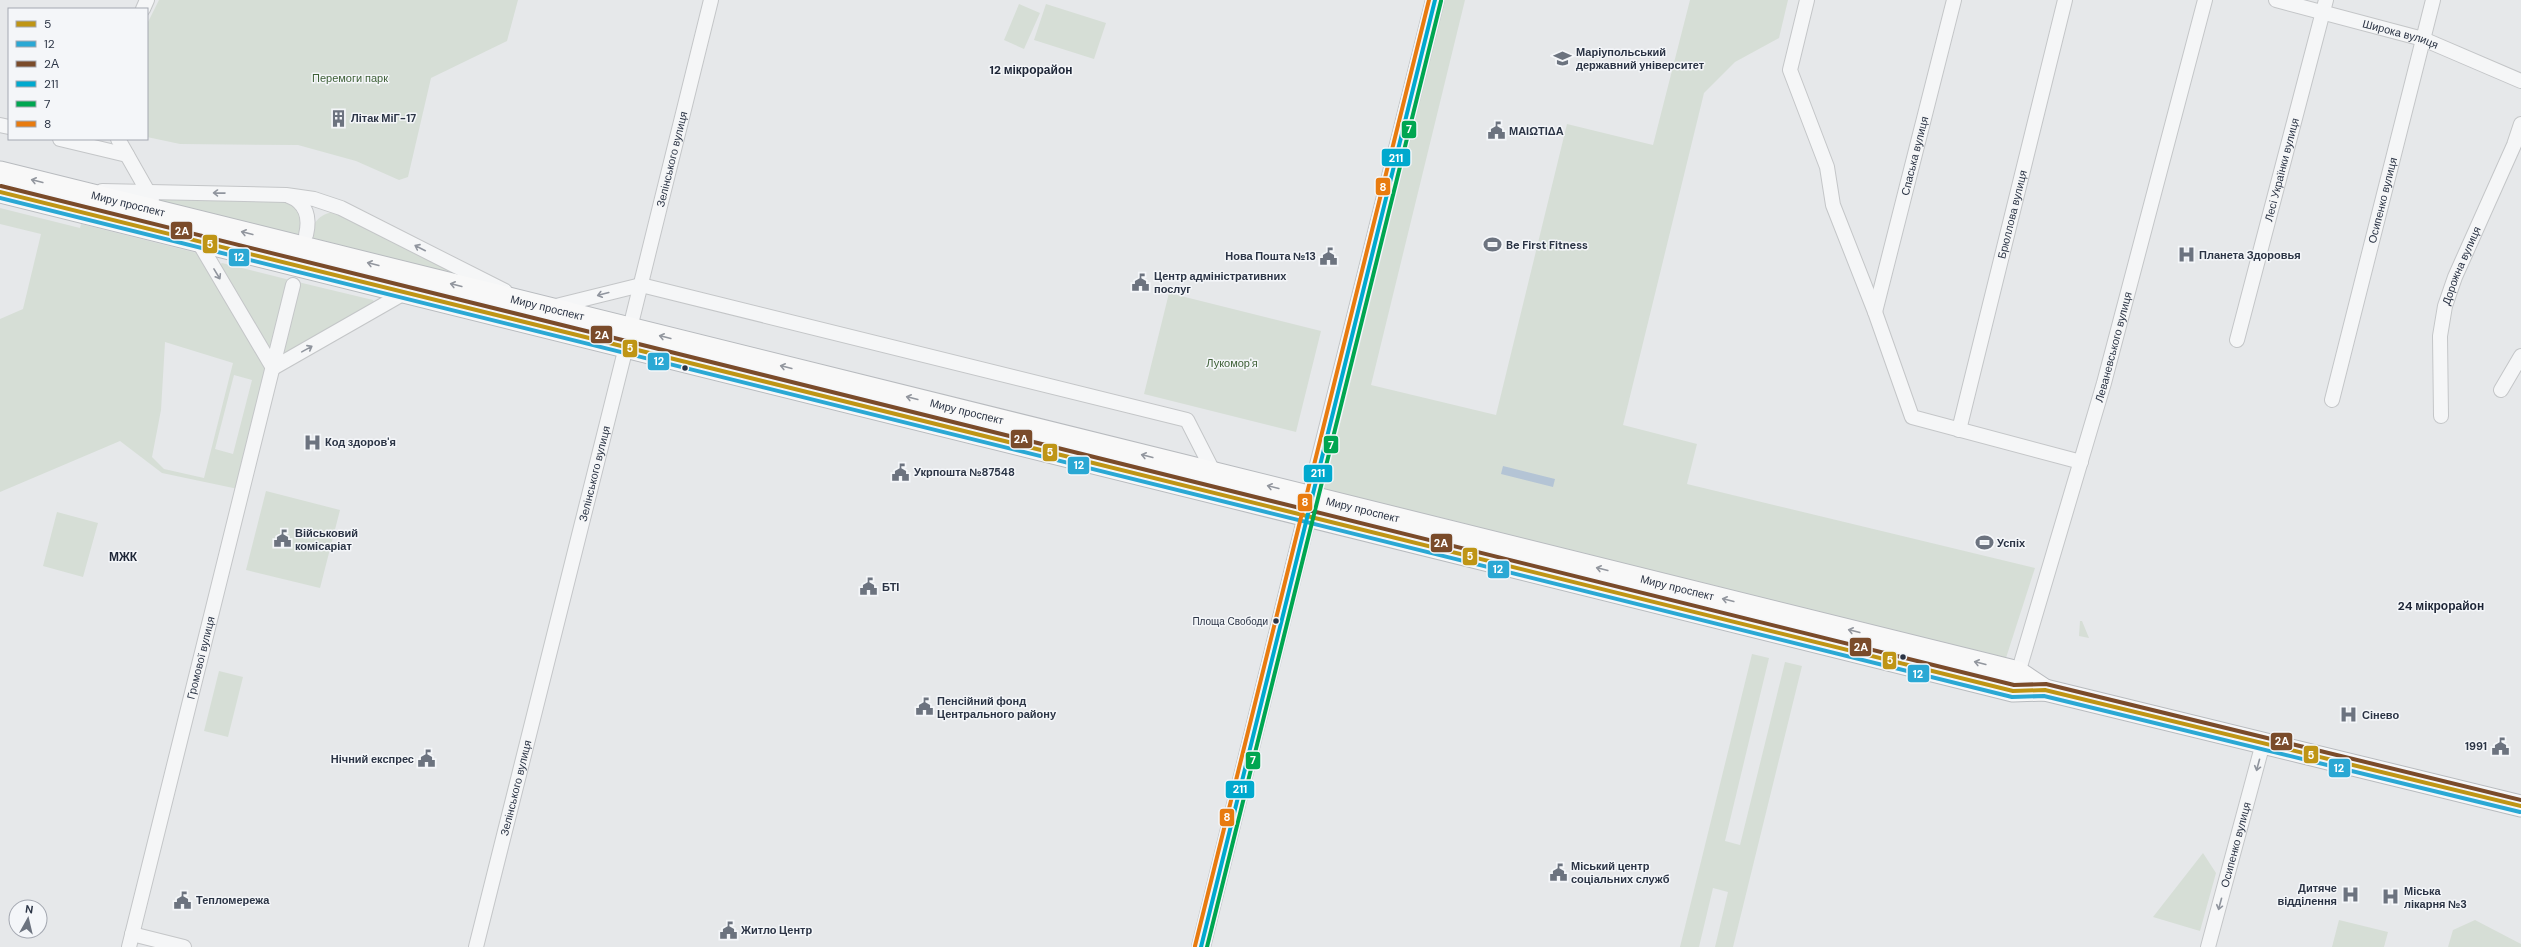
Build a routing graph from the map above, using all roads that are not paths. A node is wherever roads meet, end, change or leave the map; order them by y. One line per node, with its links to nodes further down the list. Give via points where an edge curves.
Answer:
1 (711, 0): 27 (street, Зелінського вулиця)
2 (1435, 0): 41 (main road)
3 (1806, 0): 30 (street, via 1790,70 1827,167 1833,205)
4 (1954, 0): 30 (street, Спаська вулиця)
5 (2065, 0): 38 (street, Брюллова вулиця)
6 (2205, 0): 39 (street, Леваневського вулиця)
7 (2276, 0): 9 (street, Широка вулиця)
8 (2433, 0): 10 (street, Осипенко вулиця)
9 (2325, 6): 10 (street, Широка вулиця); 32 (street, Лесі Українки вулиця)
10 (2423, 39): 11 (street, Широка вулиця); 36 (street, Осипенко вулиця)
11 (2521, 81)
12 (2521, 124): 16 (street, Дорожна вулиця)
13 (69, 140): 15 (street)
14 (119, 140): 17 (street)
15 (104, 144): 17 (street)
16 (2518, 147): 37 (street, Дорожна вулиця, via 2455,278 2445,306 2440,336)
17 (127, 155): 21 (street)
18 (0, 172): 19 (highway, Миру проспект, one-way to 18)
19 (73, 190): 21 (street); 24 (highway, Миру проспект)
20 (0, 192): 25 (highway, Миру проспект)
21 (148, 192): 22 (street, one-way to 21); 24 (street)
22 (286, 195): 23 (street, via 314,199); 23 (street, via 300,203 306,212 307,229 320,211)
23 (341, 208): 29 (street, one-way to 23)
24 (159, 211): 29 (highway, Миру проспект, one-way to 24)
25 (198, 241): 28 (highway, Миру проспект); 34 (street, one-way to 34)
26 (293, 285): 34 (street, Громової вулиця)
27 (641, 285): 29 (street, one-way to 29); 31 (street, Зелінського вулиця); 40 (street, via 1186,420)
28 (406, 292): 31 (highway, Миру проспект); 34 (street, one-way to 28)
29 (539, 305): 31 (highway, Миру проспект)
30 (1875, 312): 38 (street, via 1912,417)
31 (628, 337): 40 (highway, Миру проспект, one-way to 31); 41 (highway, Миру проспект); 47 (street, Зелінського вулиця)
32 (2237, 340)
33 (2521, 356): 35 (street)
34 (273, 368): 45 (street, Громової вулиця)
35 (2501, 390)
36 (2332, 400)
37 (2441, 416)
38 (1959, 430): 39 (street)
39 (2081, 462): 42 (street, Леваневського вулиця)
40 (1214, 473): 41 (highway, Миру проспект, one-way to 40)
41 (1309, 506): 42 (highway, Миру проспект); 48 (main road)
42 (2016, 681): 43 (highway, Миру проспект)
43 (2263, 743): 44 (highway, Миру проспект); 49 (street, Осипенко вулиця, one-way to 49)
44 (2521, 806)
45 (130, 941): 46 (street)
46 (184, 947)
47 (476, 947)
48 (1201, 947)
49 (2208, 947)

